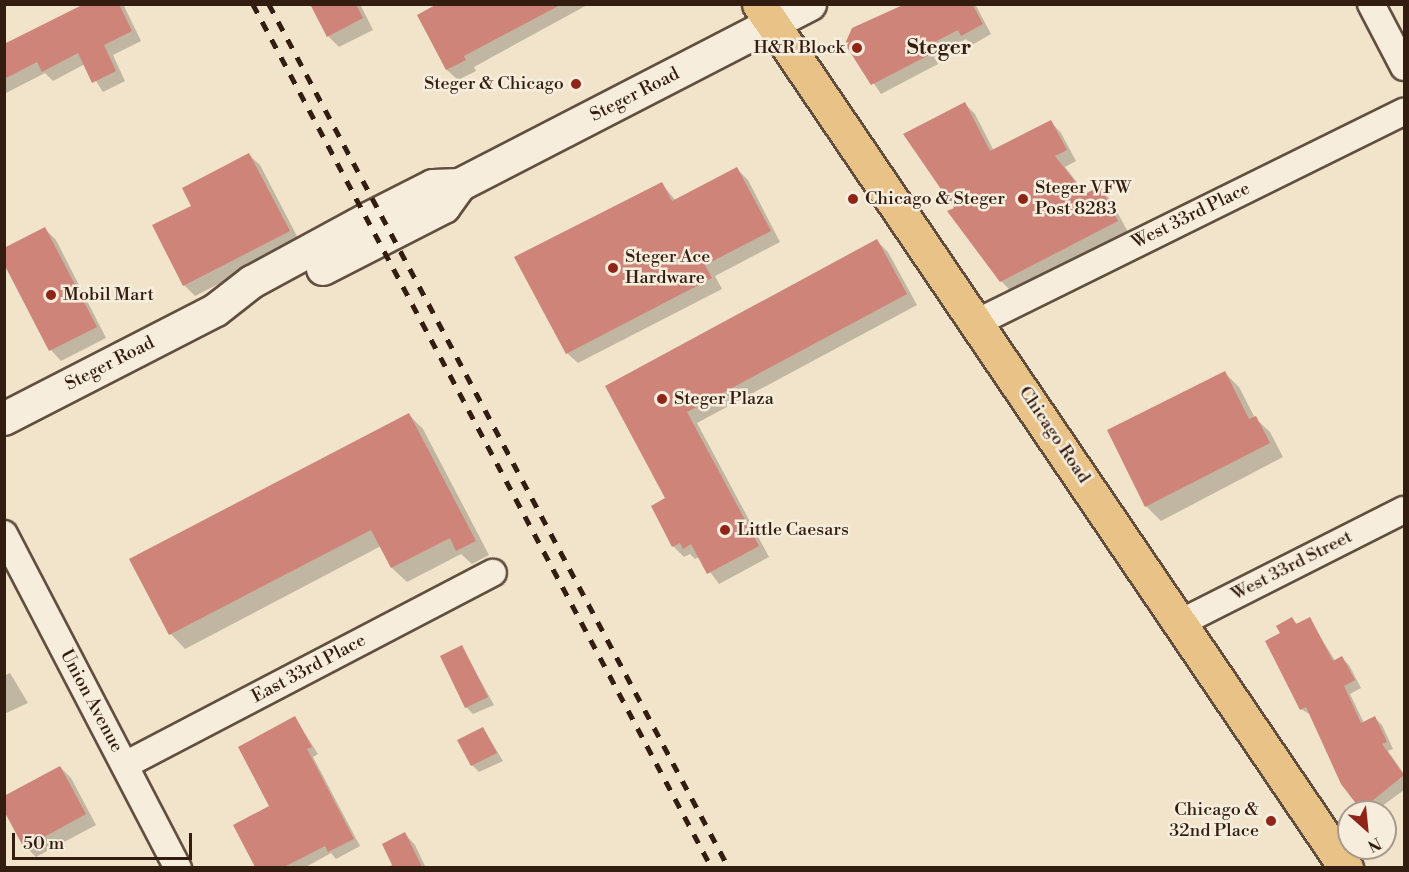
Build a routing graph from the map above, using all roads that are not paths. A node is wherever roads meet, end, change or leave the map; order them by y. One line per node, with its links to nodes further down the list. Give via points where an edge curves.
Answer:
1 (810, 4): 3 (street, Steger Road)
2 (1371, 4): 4 (street)
3 (765, 14): 6 (main road, Chicago Road); 7 (street, Steger Road, via 460,185 433,186 368,219 252,282 216,310)
4 (1404, 68)
5 (1404, 111): 6 (street, West 33rd Place)
6 (978, 322): 11 (main road, Chicago Road)
7 (4, 418)
8 (1404, 510): 11 (street, West 33rd Street)
9 (4, 534): 12 (street, Union Avenue)
10 (493, 573): 12 (street, East 33rd Place)
11 (1180, 623): 14 (main road, Chicago Road)
12 (125, 765): 13 (street, Union Avenue)
13 (178, 867)
14 (1346, 867)

